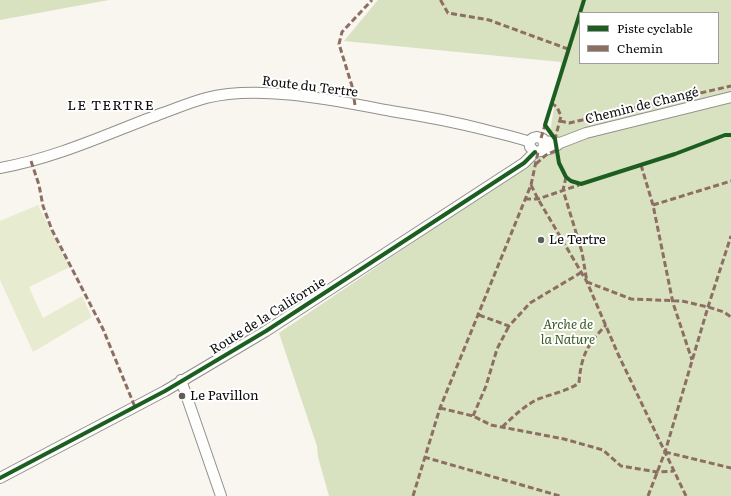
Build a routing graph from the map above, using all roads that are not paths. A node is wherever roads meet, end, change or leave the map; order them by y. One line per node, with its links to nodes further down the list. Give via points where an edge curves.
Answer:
1 (731, 97): 2 (street, Chemin de Changé, via 586,133)
2 (540, 148): 3 (street, Route du Tertre, via 530,147 530,142 444,120 289,94 257,93 206,98 85,145); 4 (street, Route de la Californie, via 524,163 304,307)
3 (0, 168)
4 (181, 380): 5 (street, Route de la Californie, via 106,423); 6 (street)
5 (0, 478)
6 (221, 496)

